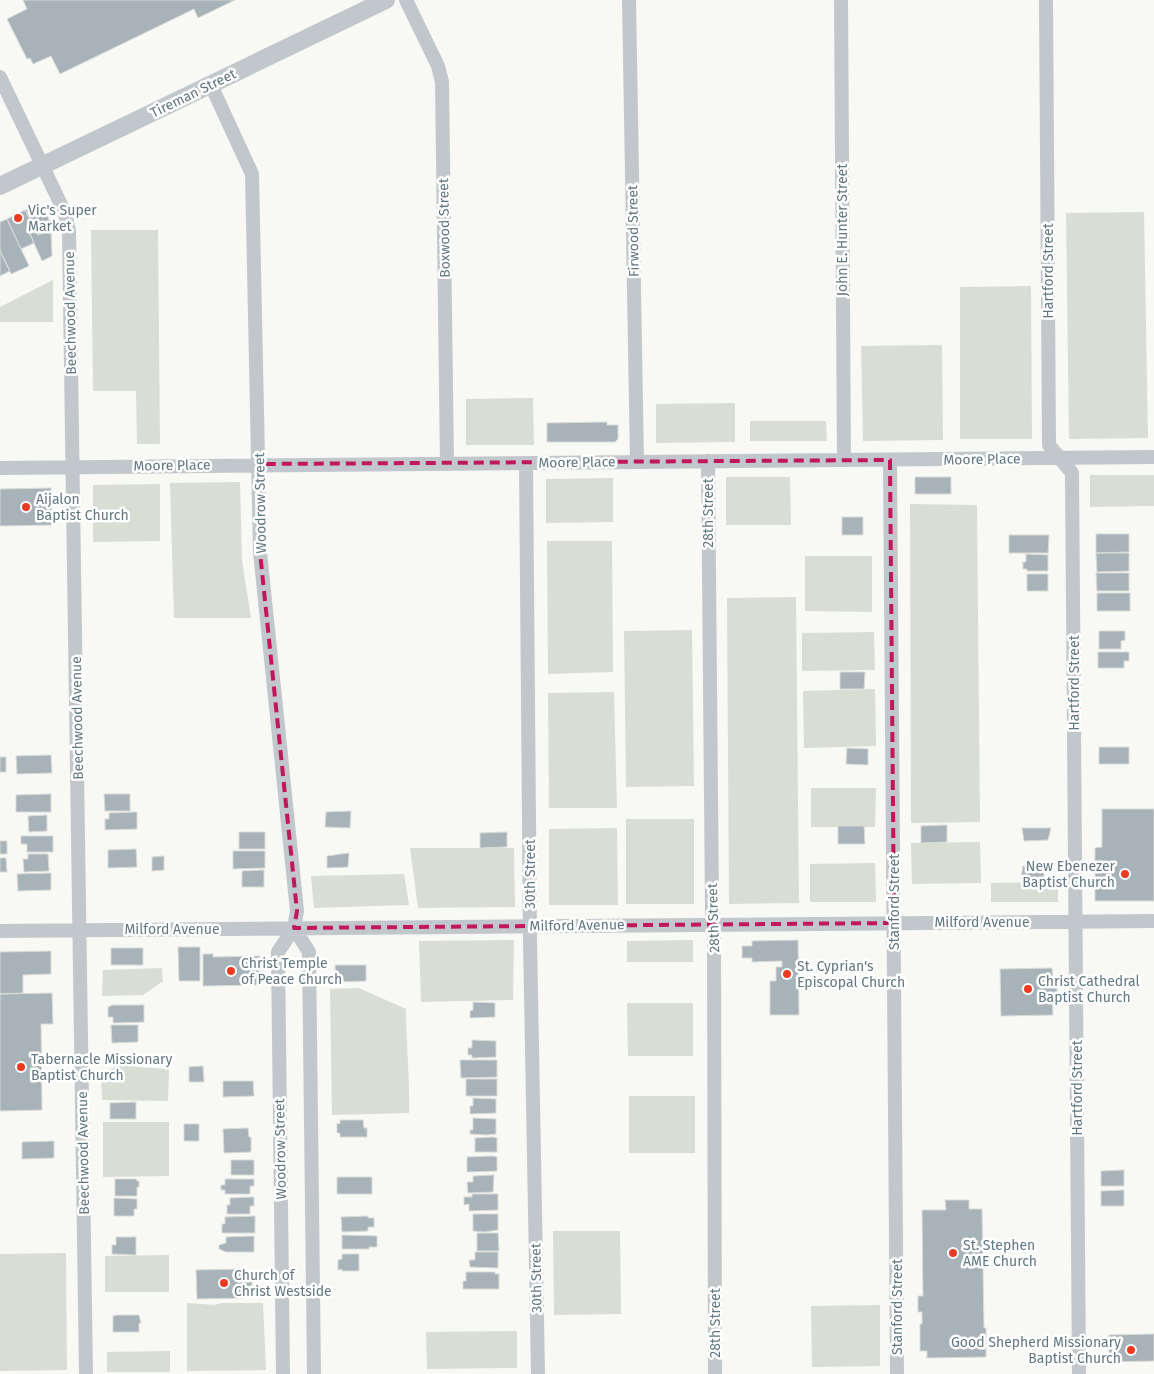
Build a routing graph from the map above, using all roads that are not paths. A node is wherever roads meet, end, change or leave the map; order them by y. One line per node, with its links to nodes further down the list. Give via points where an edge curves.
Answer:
1 (386, 0): 7 (street, Tireman Street)
2 (406, 0): 18 (street, Boxwood Street, via 438,66 442,82)
3 (629, 0): 15 (street, Firwood Street)
4 (840, 0): 12 (street, John E. Hunter Street)
5 (1046, 0): 11 (street, Hartford Street, via 1049,445)
6 (0, 78): 8 (street, Beechwood Avenue)
7 (211, 84): 8 (street, Tireman Street); 17 (street, Woodrow Street, via 252,174)
8 (43, 166): 9 (street, Tireman Street); 19 (street, Beechwood Avenue, via 65,213 69,230)
9 (0, 186)
10 (1154, 457): 11 (street, Moore Place)
11 (1062, 458): 13 (street, Moore Place); 21 (street, Hartford Street, via 1072,473)
12 (844, 460): 13 (street, Moore Place); 14 (street, Moore Place)
13 (890, 460): 23 (street, Stanford Street)
14 (708, 461): 15 (street, Moore Place); 24 (street, 28th Street)
15 (637, 462): 16 (street, Moore Place)
16 (526, 463): 18 (street, Moore Place); 25 (street, 30th Street)
17 (259, 464): 18 (street, Moore Place); 19 (street, Moore Place); 26 (street, Woodrow Street, via 260,552 298,911)
18 (447, 464)
19 (73, 466): 20 (street, Moore Place); 27 (street, Beechwood Avenue)
20 (0, 468)
21 (1076, 921): 22 (street, Milford Avenue); 23 (street, Milford Avenue); 35 (street, Hartford Street)
22 (1154, 921)
23 (894, 923): 24 (street, Milford Avenue); 34 (street, Stanford Street)
24 (712, 924): 25 (street, Milford Avenue); 33 (street, 28th Street)
25 (530, 926): 26 (street, Milford Avenue); 32 (street, 30th Street)
26 (294, 928): 27 (street, Milford Avenue); 30 (street, Woodrow Street, via 278,952); 31 (street, via 309,952)
27 (80, 930): 28 (street, Milford Avenue); 29 (street, Beechwood Avenue)
28 (0, 931)
29 (86, 1374)
30 (283, 1374)
31 (314, 1374)
32 (538, 1374)
33 (715, 1374)
34 (897, 1374)
35 (1079, 1374)

